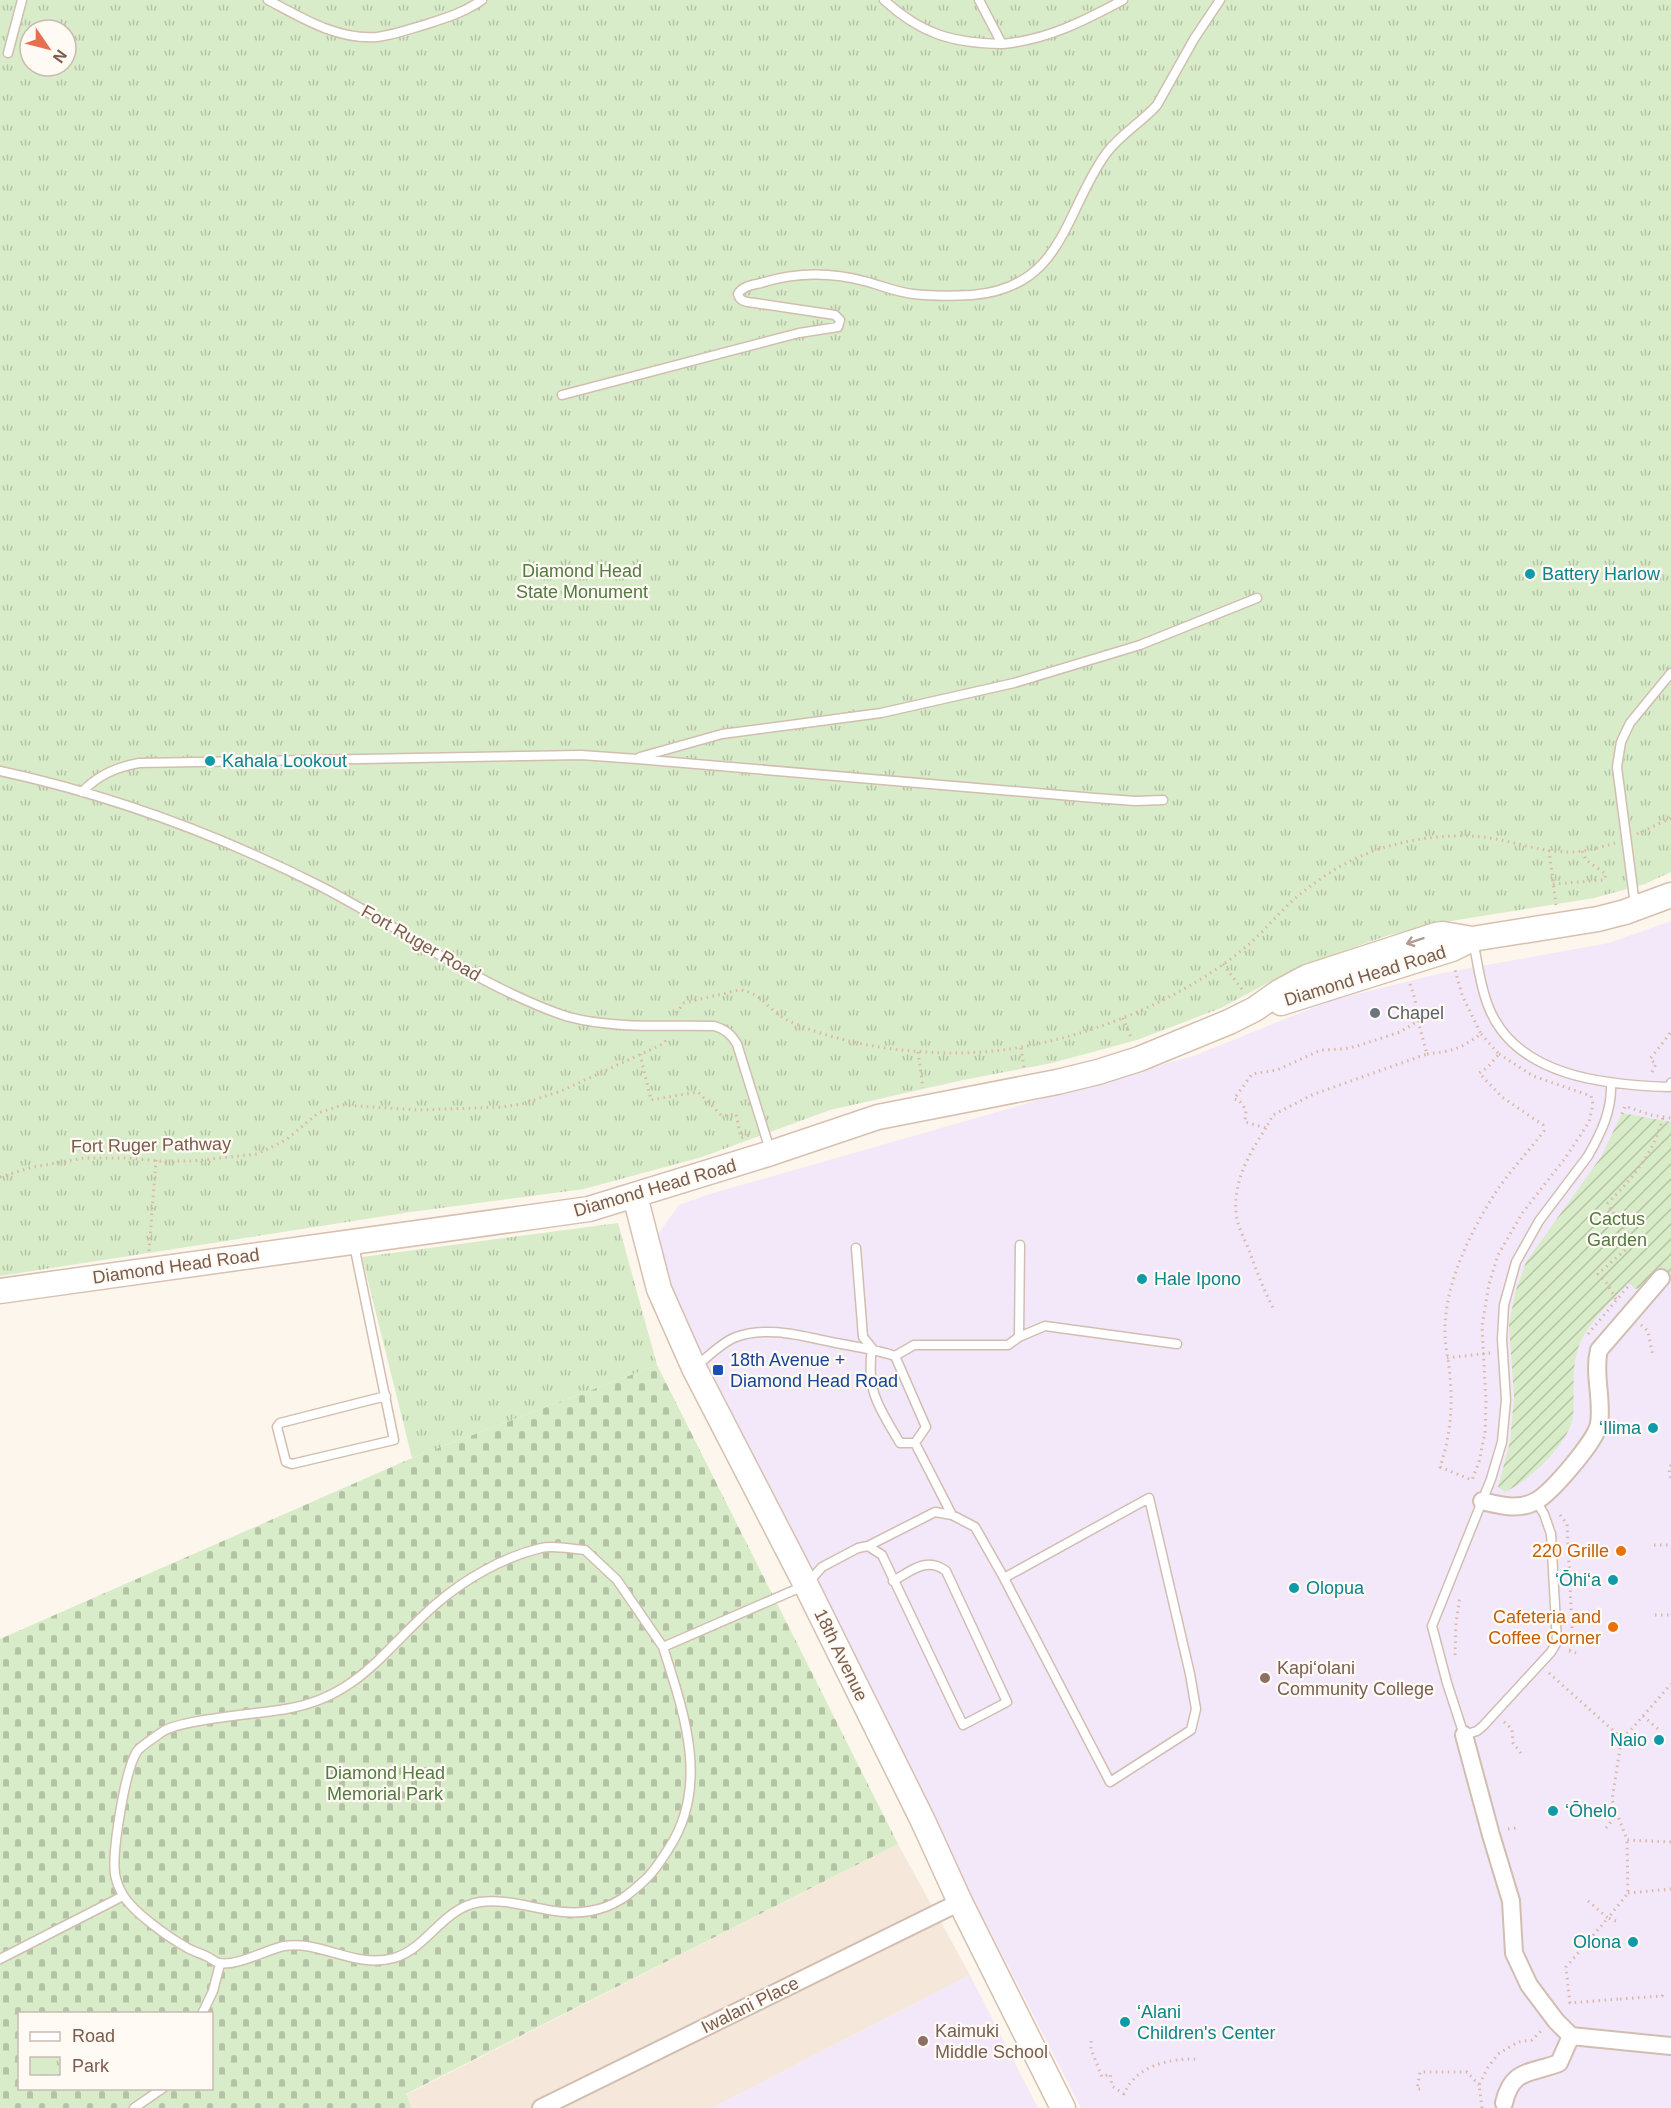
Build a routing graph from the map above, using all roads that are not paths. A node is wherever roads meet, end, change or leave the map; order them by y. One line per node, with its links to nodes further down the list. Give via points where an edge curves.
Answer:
1 (22, 0): 9 (lane)
2 (268, 0): 3 (lane, via 334,32 365,37 392,34 444,19)
3 (482, 0)
4 (884, 0): 8 (lane, via 928,31 961,41)
5 (979, 0): 8 (lane)
6 (1123, 0): 8 (lane, via 1052,34)
7 (1220, 0): 10 (lane, via 1157,105 1106,153 1057,246 1019,281 971,295 911,294 833,275 776,279 743,288 739,298 835,315 840,320 838,327 799,333)
8 (1002, 44)
9 (8, 52)
10 (562, 395)
11 (1257, 598): 13 (lane, via 1140,645 1014,683 881,712 722,734)
12 (1671, 673): 18 (lane, via 1630,723 1621,742 1617,767)
13 (637, 759): 15 (lane, via 581,755 139,763 103,775); 16 (lane, via 1095,798)
14 (0, 771): 15 (lane, Fort Ruger Road)
15 (82, 792): 22 (lane, Fort Ruger Road, via 182,825 261,858 356,905 465,970 567,1016 603,1023 721,1028 736,1044)
16 (1163, 800)
17 (1671, 895): 18 (street, Diamond Head Road)
18 (1635, 909): 19 (street, Diamond Head Road, via 1598,919)
19 (1472, 939): 21 (lane, via 1489,1010 1508,1038 1530,1056 1561,1071); 22 (street, Diamond Head Road, via 1436,935 1320,972 1279,992 1249,1000 1187,1041 1098,1072 878,1117)
20 (1671, 1083): 21 (lane, via 1669,1087)
21 (1611, 1084): 36 (lane, via 1612,1101 1596,1143 1525,1244 1508,1285 1502,1339 1505,1423 1498,1458)
22 (771, 1153): 23 (street, Diamond Head Road)
23 (635, 1196): 24 (street, Diamond Head Road, via 575,1212); 33 (street, 18th Avenue, via 659,1289)
24 (353, 1241): 28 (street, Diamond Head Road); 34 (lane)
25 (1020, 1245): 29 (lane)
26 (855, 1248): 31 (lane, via 863,1337)
27 (1661, 1278): 37 (street, via 1599,1350 1599,1423 1595,1434 1583,1453)
28 (0, 1291)
29 (1019, 1337): 30 (lane, via 1045,1326); 32 (lane, via 1008,1345 914,1345)
30 (1177, 1344)
31 (872, 1348): 32 (lane); 33 (lane, via 749,1333 733,1337); 35 (lane, via 869,1367 873,1396 900,1443)
32 (895, 1356): 35 (lane, via 926,1427)
33 (694, 1368): 42 (street, 18th Avenue)
34 (386, 1396): 34 (lane, via 394,1440 292,1464 286,1462 277,1427 280,1423)
35 (915, 1443): 38 (lane)
36 (1482, 1501): 37 (street, via 1513,1507); 44 (lane, via 1432,1626)
37 (1536, 1501): 44 (lane, via 1551,1534 1557,1642 1483,1726)
38 (952, 1515): 39 (lane, via 935,1512); 40 (lane, via 975,1527)
39 (868, 1546): 41 (lane, via 882,1555); 42 (lane, via 822,1566)
40 (1004, 1578): 40 (lane, via 1110,1782 1191,1730 1196,1709 1190,1674 1149,1498)
41 (893, 1581): 41 (lane, via 963,1725 1007,1702 946,1571 936,1564 926,1564)
42 (806, 1585): 43 (lane); 46 (street, 18th Avenue)
43 (663, 1647): 45 (lane, via 617,1580 585,1550 544,1547 507,1560 435,1604 370,1668 336,1694 291,1708 166,1729 137,1751 122,1796 116,1844 115,1874); 48 (lane, via 684,1712 691,1754 691,1794 678,1834 655,1871 625,1899 591,1911 561,1912 504,1900 475,1903 450,1914 414,1949 392,1959 360,1961 310,1947 283,1946 254,1958)
44 (1464, 1735): 50 (street, via 1511,1901 1514,1953 1530,1985)
45 (123, 1896): 47 (lane); 48 (lane, via 148,1921)
46 (960, 1902): 55 (street, Iwalani Place); 56 (street, 18th Avenue)
47 (0, 1959)
48 (220, 1964): 49 (lane)
49 (202, 2012)
50 (1571, 2036): 51 (street); 53 (street, via 1559,2063 1512,2080)
51 (1671, 2046)
52 (160, 2090): 54 (lane)
53 (1504, 2103)
54 (134, 2108)
55 (541, 2108)
56 (1063, 2108)

